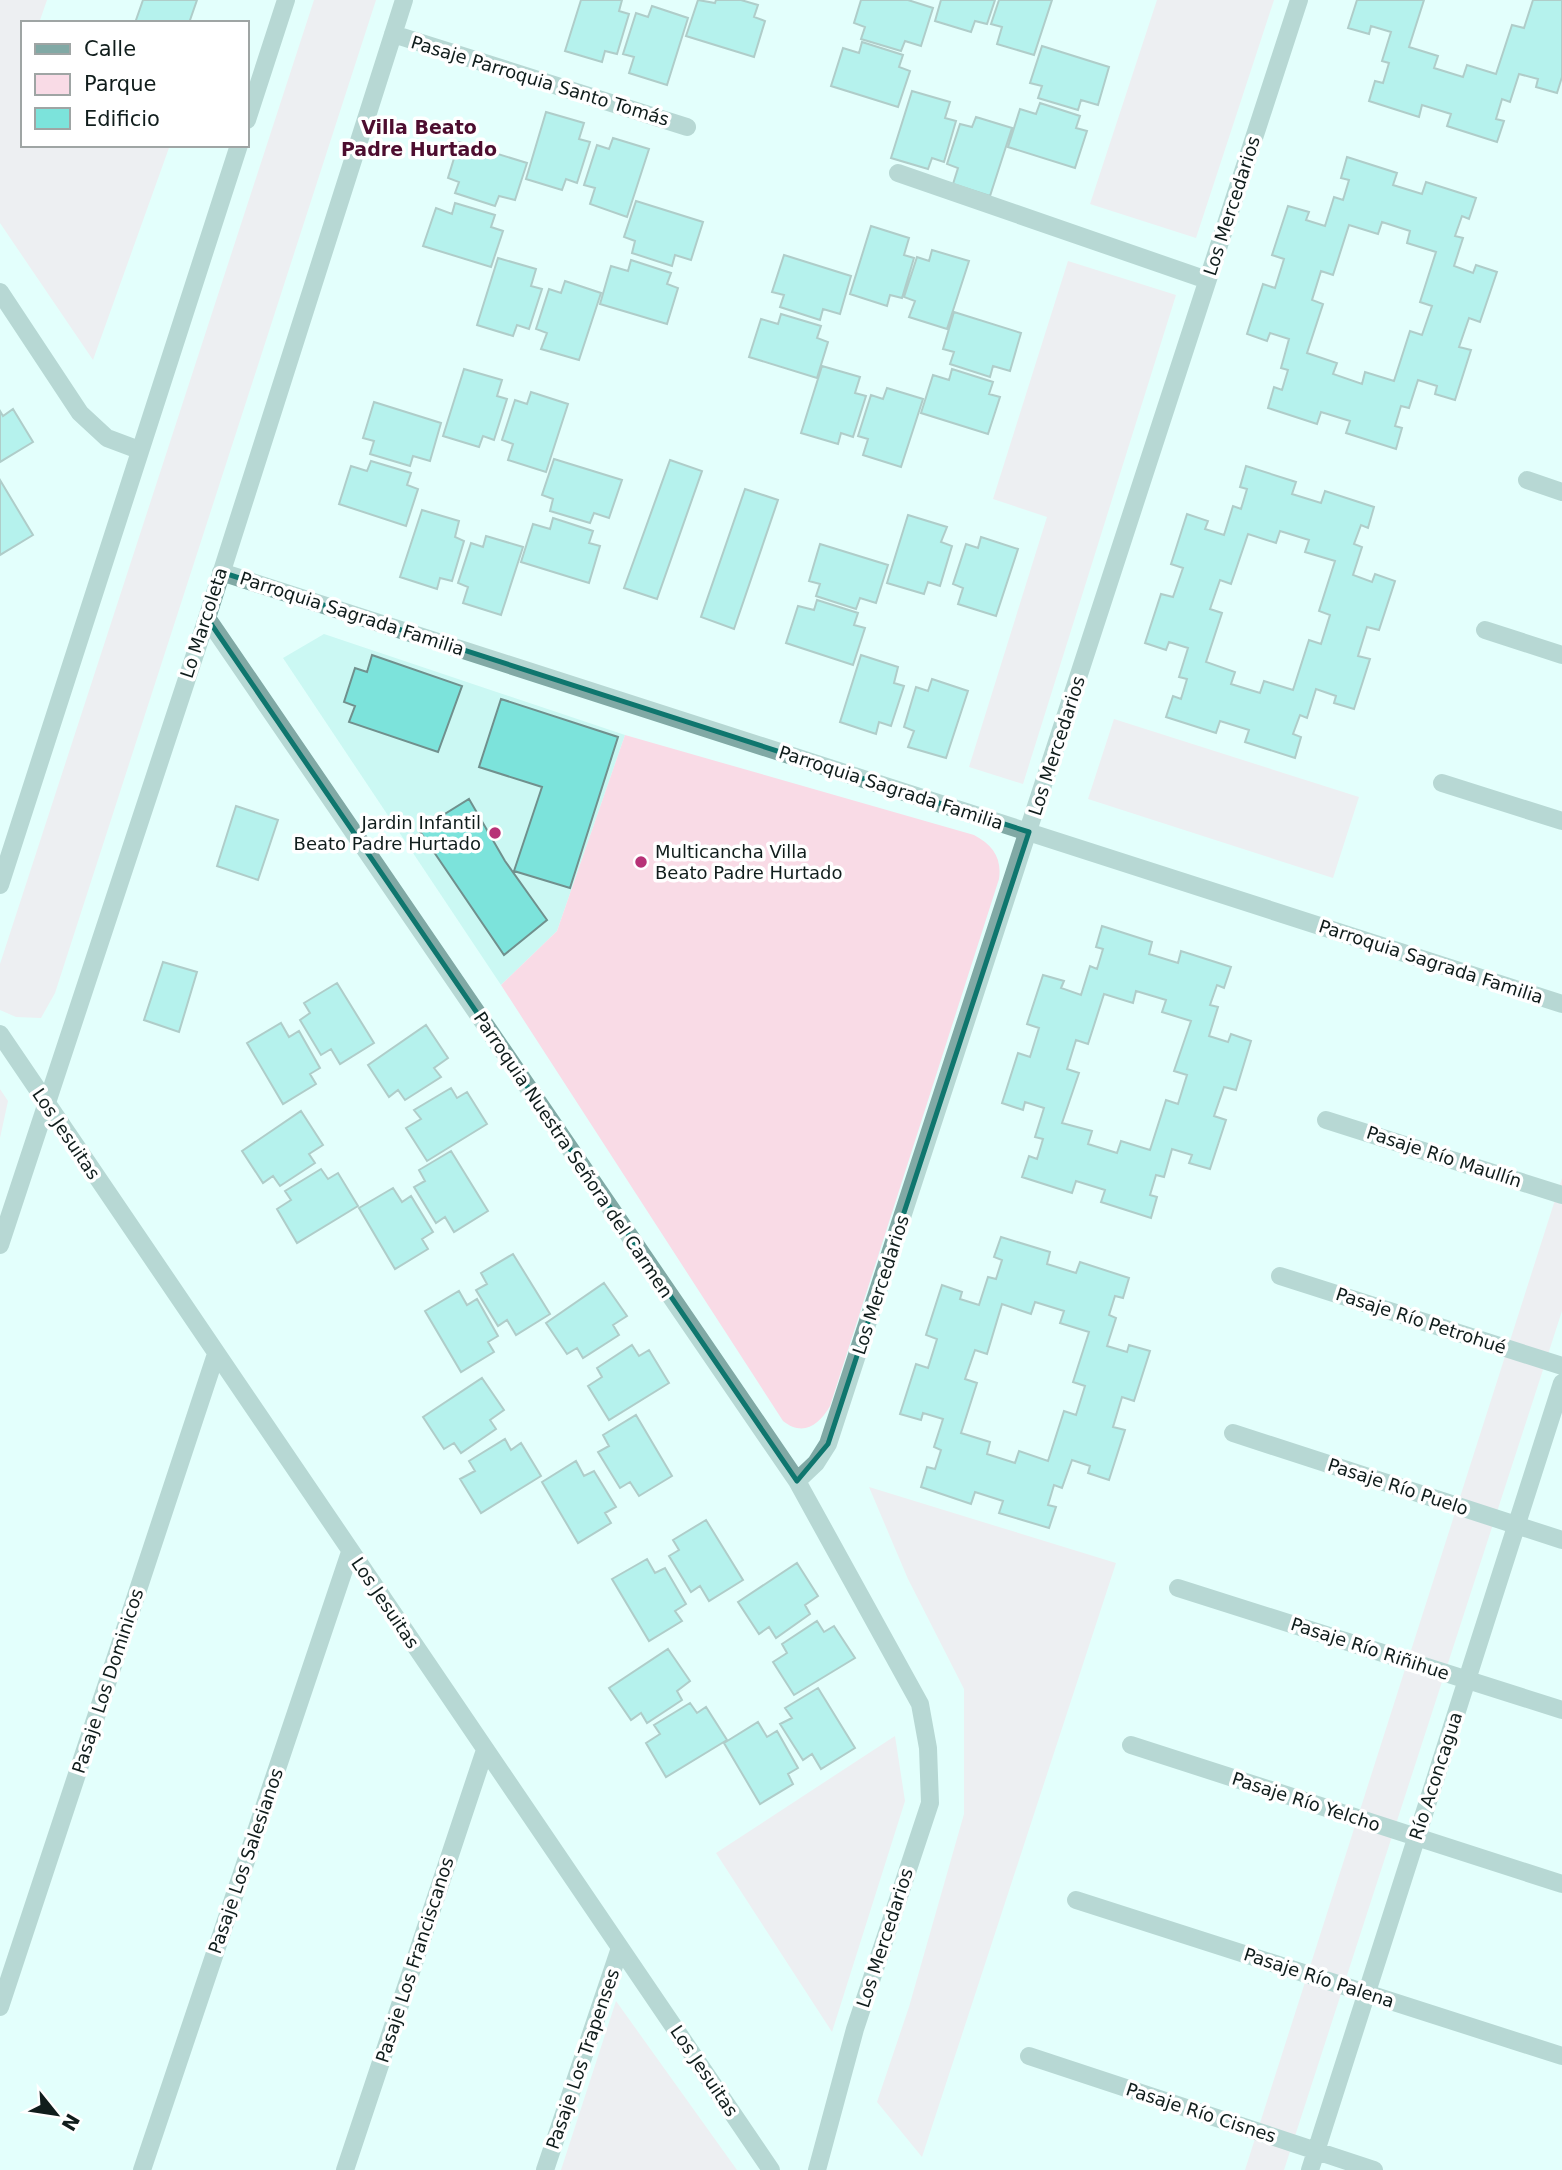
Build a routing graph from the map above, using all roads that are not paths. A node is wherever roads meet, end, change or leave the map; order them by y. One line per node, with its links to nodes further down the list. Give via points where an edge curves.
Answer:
1 (286, 0): 5 (street)
2 (404, 0): 4 (street, Lo Marcoleta)
3 (1299, 0): 9 (street, Los Mercedarios)
4 (393, 34): 6 (street, Pasaje Parroquia Santo Tomás); 14 (street, Lo Marcoleta)
5 (248, 117)
6 (687, 127)
7 (238, 147): 11 (street)
8 (898, 173): 9 (street)
9 (1207, 280): 20 (street, Los Mercedarios)
10 (0, 292): 11 (street, via 80,413 107,438)
11 (139, 450): 21 (street)
12 (1527, 480): 13 (street)
13 (1562, 492)
14 (221, 572): 15 (street, Lo Marcoleta); 20 (street, Parroquia Sagrada Familia)
15 (206, 618): 24 (street, Lo Marcoleta); 33 (street, Parroquia Nuestra Señora del Carmen)
16 (1485, 630): 17 (street)
17 (1562, 655)
18 (1442, 783): 19 (street)
19 (1562, 821)
20 (1029, 832): 22 (street, Parroquia Sagrada Familia); 33 (street, Los Mercedarios, via 828,1444)
21 (0, 885)
22 (1562, 1004)
23 (0, 1034): 24 (street, Los Jesuitas)
24 (46, 1104): 27 (street, Lo Marcoleta); 29 (street, Los Jesuitas)
25 (1326, 1120): 26 (street, Pasaje Río Maullín)
26 (1562, 1195)
27 (0, 1245)
28 (1280, 1276): 30 (street, Pasaje Río Petrohué)
29 (216, 1354): 36 (street, Los Jesuitas); 48 (street, Pasaje Los Dominicos)
30 (1562, 1366)
31 (1562, 1383): 34 (street, Río Aconcagua)
32 (1233, 1433): 34 (street, Pasaje Río Puelo)
33 (797, 1481): 39 (street, Parroquia Nuestra Señora del Carmen)
34 (1516, 1525): 35 (street, Pasaje Río Puelo); 38 (street, Río Aconcagua)
35 (1562, 1540)
36 (350, 1552): 42 (street, Los Jesuitas); 52 (street, Pasaje Los Salesianos)
37 (1178, 1588): 38 (street, Pasaje Río Riñihue)
38 (1467, 1679): 40 (street, Pasaje Río Riñihue); 43 (street, Río Aconcagua)
39 (920, 1704): 56 (street, Los Mercedarios, via 928,1748 930,1803 855,2029)
40 (1562, 1710)
41 (1130, 1745): 43 (street, Pasaje Río Yelcho)
42 (485, 1750): 46 (street, Los Jesuitas); 53 (street, Pasaje Los Franciscanos)
43 (1416, 1837): 44 (street, Pasaje Río Yelcho); 47 (street, Río Aconcagua)
44 (1562, 1884)
45 (1076, 1900): 47 (street, Pasaje Río Palena)
46 (620, 1948): 54 (street, Pasaje Los Trapenses); 55 (street, Los Jesuitas)
47 (1367, 1993): 50 (street, Pasaje Río Palena); 51 (street, Río Aconcagua)
48 (0, 2007)
49 (1029, 2056): 51 (street, Pasaje Río Cisnes)
50 (1562, 2056)
51 (1316, 2151): 57 (street, Río Aconcagua); 58 (street, Pasaje Río Cisnes)
52 (142, 2170)
53 (345, 2170)
54 (545, 2170)
55 (771, 2170)
56 (817, 2170)
57 (1310, 2170)
58 (1374, 2170)

